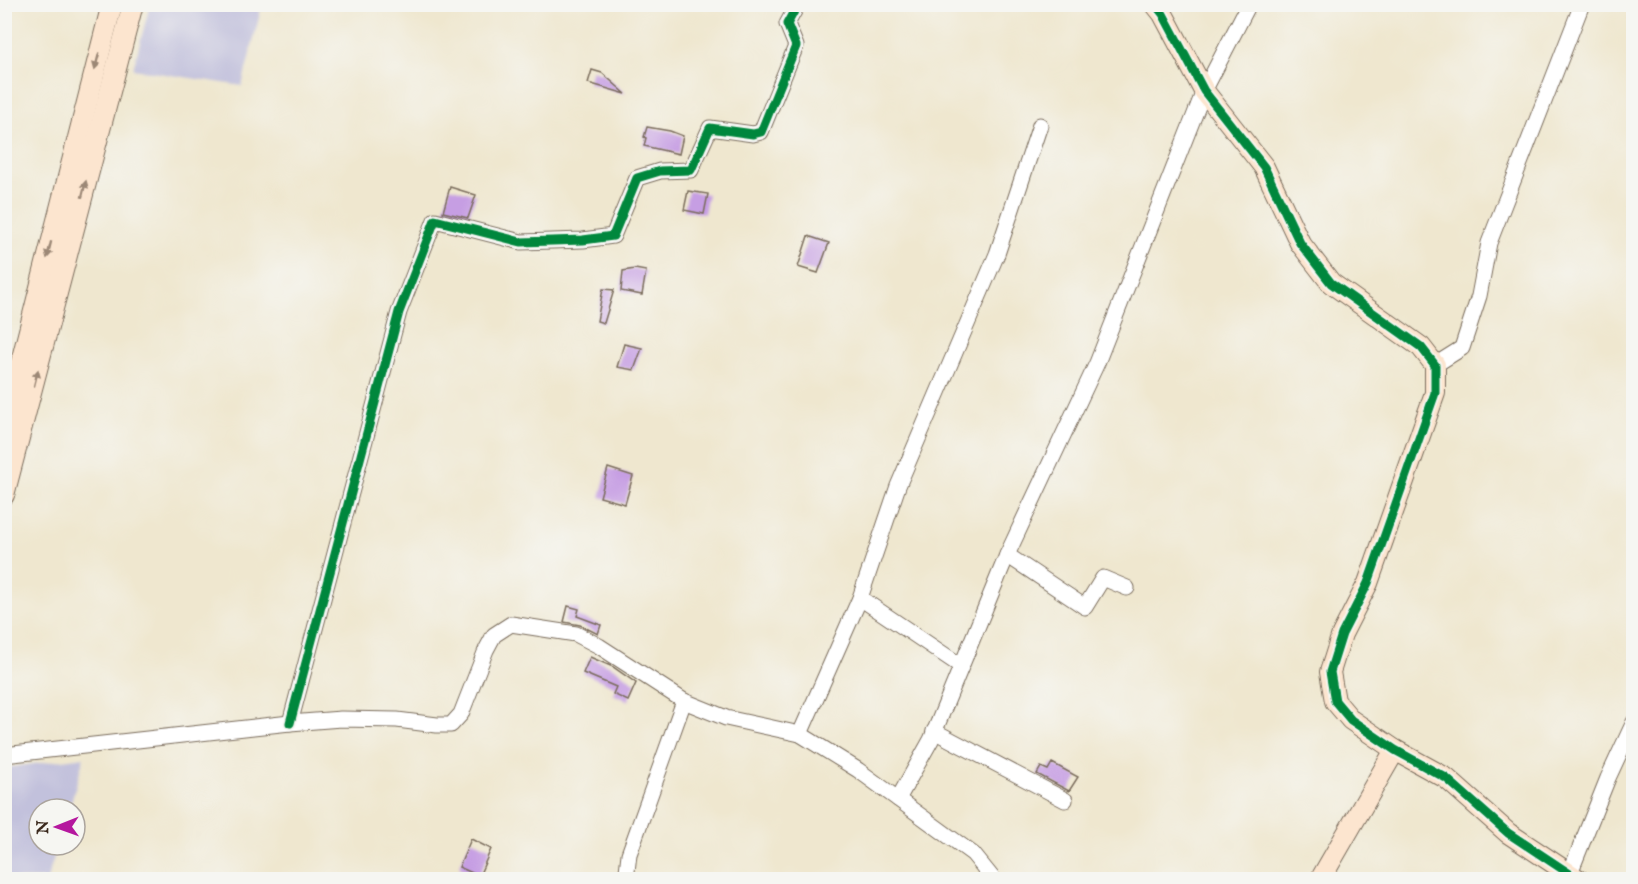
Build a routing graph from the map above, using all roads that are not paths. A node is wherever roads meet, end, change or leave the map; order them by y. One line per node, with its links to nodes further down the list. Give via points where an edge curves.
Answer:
1 (112, 4): 10 (street, one-way to 10)
2 (133, 4): 10 (street, one-way to 2)
3 (798, 4): 19 (street, via 787,24 796,46 761,132 710,128 691,170 660,171 638,178 613,236 521,242 435,220 399,312)
4 (1155, 4): 7 (street)
5 (1250, 4): 7 (street)
6 (1581, 4): 9 (street, via 1489,243 1479,296 1462,348)
7 (1204, 91): 9 (street, via 1264,167 1300,243 1331,283 1421,347); 13 (street, via 1097,363)
8 (1040, 125): 15 (street, via 997,254 898,486)
9 (1435, 365): 22 (street, via 1435,393 1368,583 1342,634 1330,672 1335,701 1351,720)
10 (14, 405): 11 (street); 12 (street)
11 (4, 429)
12 (4, 495)
13 (1007, 555): 14 (street, via 1085,607 1102,578); 16 (street)
14 (1127, 588)
15 (860, 598): 16 (street); 21 (street)
16 (961, 666): 20 (street)
17 (684, 701): 19 (street, via 576,634 511,624 494,635 461,714 451,725 341,719); 21 (street, via 726,718); 27 (street, via 629,854)
18 (1634, 722): 26 (street, via 1608,777)
19 (290, 723): 23 (street)
20 (934, 731): 24 (street); 25 (street)
21 (800, 734): 24 (street)
22 (1395, 750): 26 (street, via 1446,778 1508,833); 29 (street)
23 (4, 755)
24 (898, 799): 28 (street, via 973,854)
25 (1065, 800)
26 (1575, 876)
27 (626, 879)
28 (994, 879)
29 (1320, 879)

